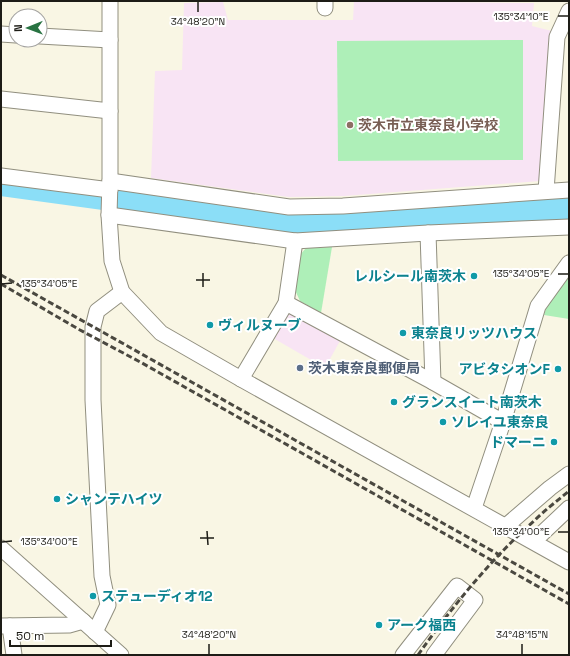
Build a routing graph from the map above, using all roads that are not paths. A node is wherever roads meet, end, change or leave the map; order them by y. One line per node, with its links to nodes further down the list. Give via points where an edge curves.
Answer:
1 (110, 1): 4 (street)
2 (569, 11): 10 (street, via 557,37)
3 (48, 36): 4 (street)
4 (110, 40): 6 (street)
5 (1, 99): 6 (street)
6 (110, 111): 8 (street)
7 (1, 176): 8 (street)
8 (110, 186): 10 (street, via 289,206 343,206); 11 (street)
9 (569, 190): 10 (street)
10 (546, 192)
11 (109, 214): 14 (street); 16 (street, via 112,261)
12 (569, 227): 13 (street)
13 (428, 233): 14 (street); 19 (street)
14 (295, 241): 17 (street)
15 (569, 263): 20 (street, via 538,306)
16 (122, 292): 18 (street, via 161,333); 30 (street, via 97,311 93,327 93,400 102,576 108,605)
17 (286, 303): 18 (street); 19 (street)
18 (241, 379): 22 (street)
19 (433, 382): 20 (street)
20 (503, 422): 22 (street)
21 (569, 474): 24 (street)
22 (474, 508): 24 (street)
23 (569, 508): 25 (street)
24 (506, 526): 25 (street)
25 (534, 541): 27 (street)
26 (1, 548): 28 (street)
27 (569, 562)
28 (83, 621): 29 (street, via 69,625); 30 (street)
29 (5, 626): 31 (street)
30 (95, 632): 32 (street)
31 (14, 655)
32 (121, 655)
33 (403, 655): 34 (street, via 457,586 475,600)
34 (434, 655)

